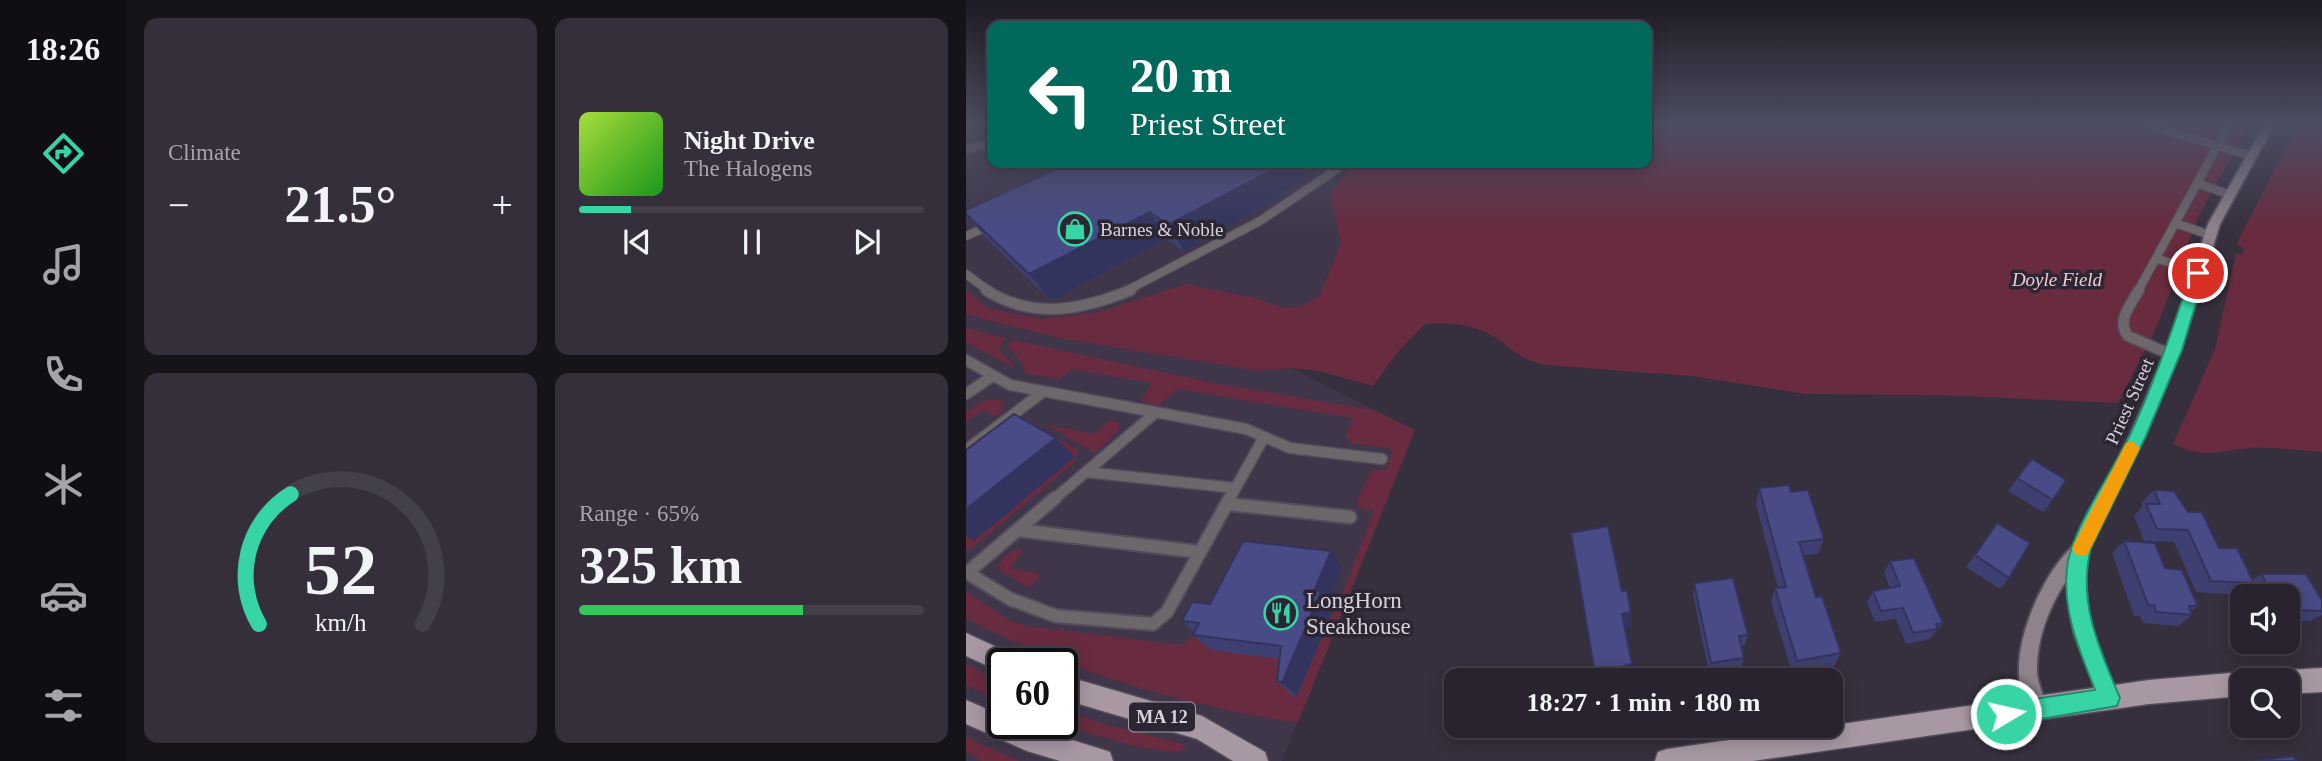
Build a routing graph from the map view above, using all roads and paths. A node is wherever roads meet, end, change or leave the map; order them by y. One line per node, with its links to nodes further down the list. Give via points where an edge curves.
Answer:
1 (2209, 161): 4 (lane)
2 (2249, 161): 5 (main road, Priest Street)
3 (1340, 168): 12 (lane, via 1293,204 1142,284 1087,304 1044,310 1002,301)
4 (2197, 183): 5 (lane); 7 (lane)
5 (2230, 195): 8 (main road, Priest Street)
6 (995, 223): 9 (lane)
7 (2175, 223): 8 (lane); 10 (lane)
8 (2210, 235): 11 (main road, Priest Street)
9 (966, 236)
10 (2156, 258): 11 (lane); 13 (lane, via 2122,326 2128,336)
11 (2198, 273): 13 (main road, Priest Street)
12 (966, 274)
13 (2172, 355): 27 (main road, Priest Street)
14 (966, 360): 15 (lane)
15 (991, 377): 16 (lane); 17 (lane)
16 (1043, 392): 18 (lane); 20 (lane)
17 (966, 394)
18 (1154, 414): 19 (lane, via 1246,429); 22 (lane)
19 (1264, 437): 21 (lane, via 1290,448); 23 (lane)
20 (966, 450)
21 (1382, 459)
22 (1086, 472): 23 (lane); 26 (lane)
23 (1235, 488): 24 (lane)
24 (1227, 504): 25 (lane); 28 (lane)
25 (1350, 517)
26 (1017, 530): 28 (lane); 29 (lane)
27 (2081, 547): 36 (main road, Priest Street, via 2076,576 2079,614); 37 (main road, via 2058,579 2033,636 2028,668)
28 (1200, 552): 29 (lane, via 1167,612 1143,626 1045,613)
29 (967, 573)
30 (966, 644): 31 (main road)
31 (987, 654)
32 (2322, 680): 33 (main road)
33 (2300, 681)
34 (2230, 685): 36 (main road)
35 (1078, 692): 40 (main road, MA 12, via 1202,728)
36 (2109, 698): 37 (main road)
37 (2036, 709): 41 (main road)
38 (966, 712): 39 (main road, via 1027,739)
39 (1101, 761)
40 (1256, 761)
41 (1667, 761)

